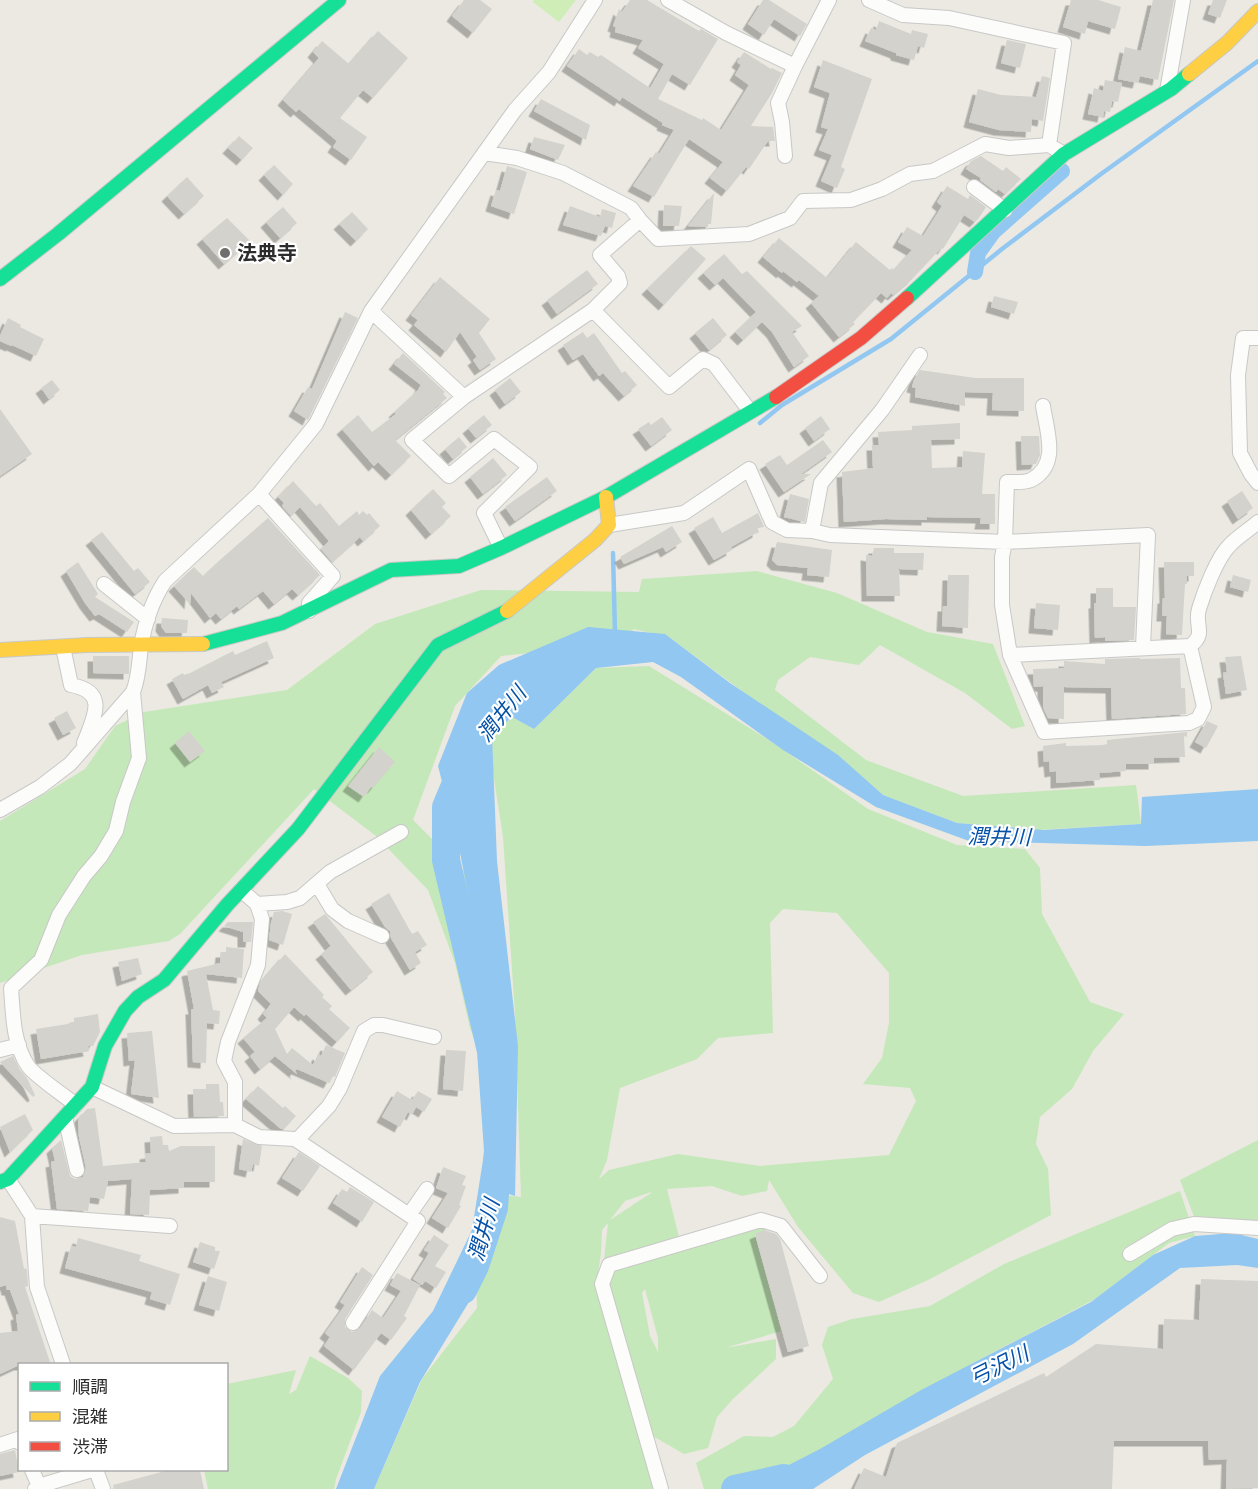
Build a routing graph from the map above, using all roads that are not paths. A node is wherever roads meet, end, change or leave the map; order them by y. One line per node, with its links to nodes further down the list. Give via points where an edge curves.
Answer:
1 (339, 0): 17 (street)
2 (595, 0): 11 (street, via 549,72)
3 (668, 0): 8 (street)
4 (829, 0): 8 (street)
5 (869, 0): 10 (street, via 903,15 949,18 1064,43)
6 (1183, 0): 9 (street)
7 (1258, 11): 9 (street, via 1227,43)
8 (795, 66): 13 (street, via 778,103)
9 (1167, 91): 12 (street)
10 (1049, 146): 12 (street); 16 (street, via 1009,148 985,144 933,171 909,174 851,200 803,201 790,218 749,234 658,239)
11 (484, 153): 16 (street, via 517,158 563,173 631,208); 18 (street)
12 (1064, 154): 15 (street)
13 (785, 156)
14 (974, 187): 15 (street)
15 (1005, 210): 24 (street, via 861,338 784,393)
16 (640, 220): 19 (street, via 600,255 620,283)
17 (0, 279)
18 (371, 310): 22 (street); 26 (street, via 316,424)
19 (593, 310): 22 (street); 24 (street, via 669,387 703,359 714,364)
20 (1258, 338): 25 (street, via 1244,338 1238,375 1240,453)
21 (920, 355): 30 (street, via 882,411 821,483)
22 (464, 397): 32 (street, via 412,440 449,476 494,439 530,467 484,513)
23 (1043, 406): 31 (street, via 1051,456 1044,470 1029,481 1007,482)
24 (750, 411): 27 (street)
25 (1258, 483)
26 (259, 494): 34 (street, via 333,576 309,603); 35 (street, via 165,581 153,598)
27 (606, 497): 29 (street); 32 (street)
28 (1258, 522): 38 (street, via 1228,547 1203,597 1198,613 1200,635)
29 (609, 525): 30 (street, via 684,513 748,469 772,522 787,530); 47 (street, via 502,615 438,645 298,829)
30 (812, 531): 31 (street, via 830,536)
31 (1005, 542): 37 (street, via 1148,535); 41 (street, via 1002,605)
32 (501, 548): 34 (street, via 459,566 391,570)
33 (104, 584): 35 (street)
34 (309, 611): 36 (street, via 282,623 205,644)
35 (148, 619): 36 (street)
36 (142, 645): 39 (street); 42 (street)
37 (1143, 646): 38 (street); 41 (street)
38 (1190, 646): 41 (street, via 1204,708 1198,719 1189,723 1044,732)
39 (63, 647): 40 (street); 43 (street, via 71,686 85,688 94,696 97,708)
40 (0, 650)
41 (1010, 654)
42 (133, 692): 43 (street); 51 (street, via 140,758 116,831 59,915 41,960 11,988)
43 (81, 751): 44 (street, via 40,787)
44 (0, 810)
45 (401, 832): 46 (street)
46 (316, 884): 48 (street, via 300,898); 49 (street, via 332,909)
47 (241, 890): 48 (street); 53 (street, via 164,980 125,1011 105,1046)
48 (257, 904): 56 (street, via 262,919 258,965 224,1061 235,1082)
49 (382, 936)
50 (434, 1037): 57 (street, via 383,1025 364,1031 340,1088)
51 (19, 1046): 52 (street); 54 (street, via 29,1067)
52 (0, 1050)
53 (92, 1087): 54 (street); 56 (street, via 174,1126)
54 (76, 1105): 55 (street)
55 (65, 1118): 58 (street); 59 (street)
56 (235, 1125): 57 (street, via 259,1137)
57 (297, 1140): 61 (street)
58 (77, 1170)
59 (4, 1181): 62 (street)
60 (427, 1189): 61 (street)
61 (409, 1215): 67 (street, via 418,1221)
62 (32, 1216): 63 (street); 68 (street, via 37,1287)
63 (170, 1226)
64 (1258, 1228): 65 (street, via 1194,1224 1172,1229)
65 (1130, 1254)
66 (820, 1276): 74 (street, via 782,1226 761,1220 609,1265 602,1284)
67 (353, 1323)
68 (62, 1363)
69 (18, 1439): 70 (street)
70 (0, 1445)
71 (32, 1471): 75 (street)
72 (91, 1471): 75 (street)
73 (94, 1471): 76 (street)
74 (659, 1483)
75 (37, 1487)
76 (103, 1489)

